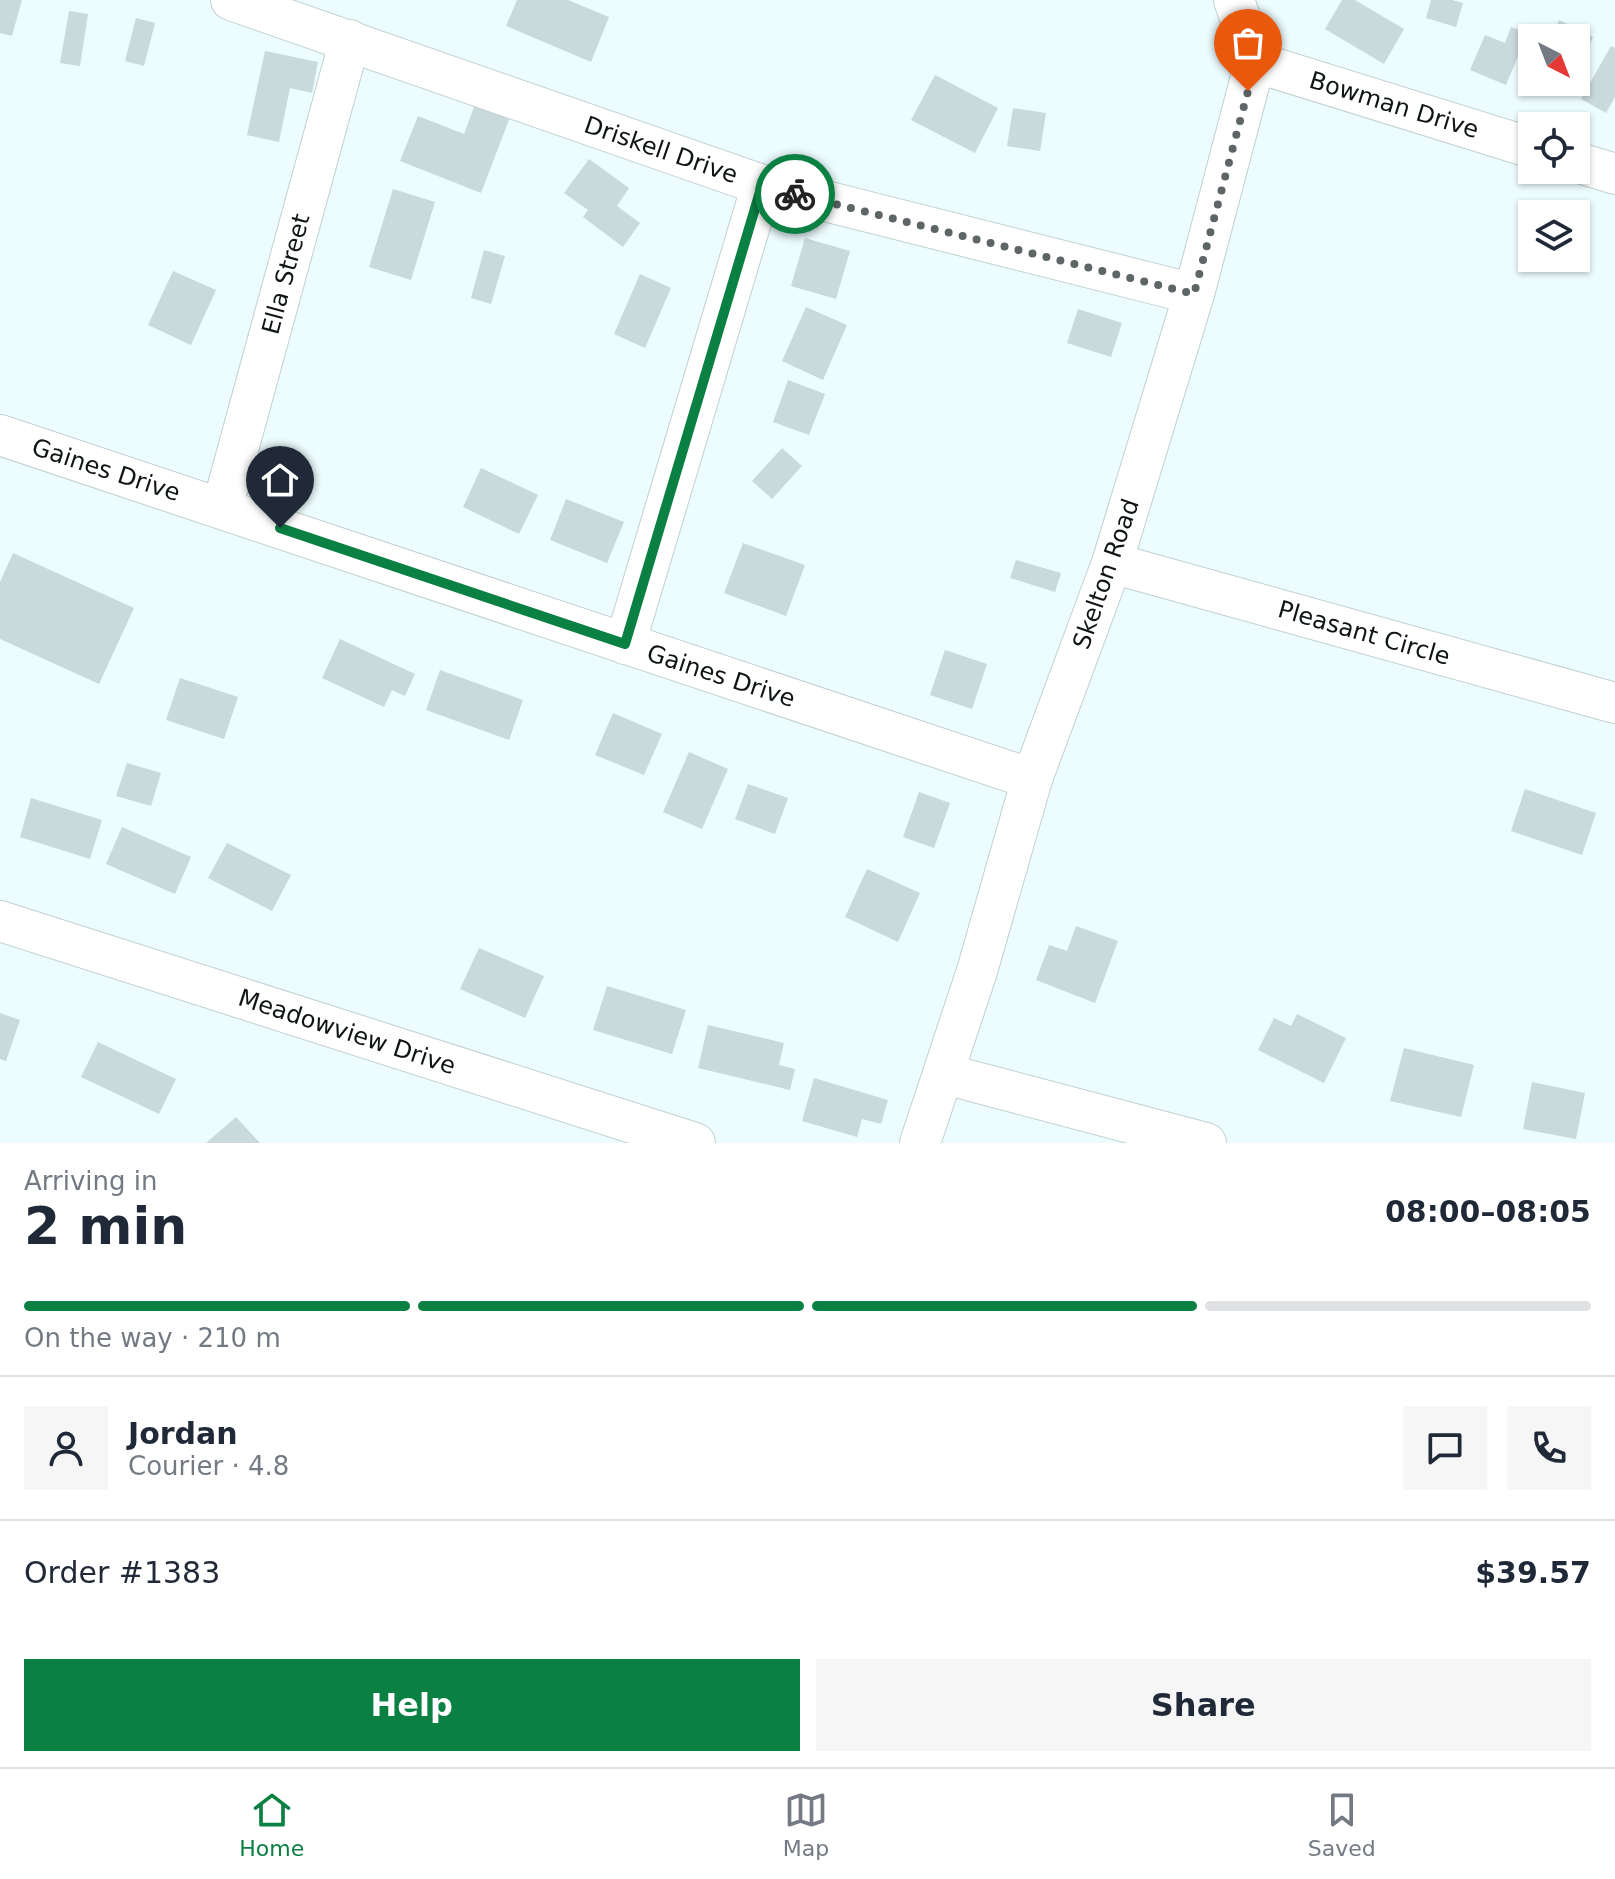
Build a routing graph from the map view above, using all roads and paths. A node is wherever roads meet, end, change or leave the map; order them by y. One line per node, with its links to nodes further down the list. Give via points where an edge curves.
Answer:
1 (231, 0): 3 (street, Driskell Drive)
2 (1234, 0): 4 (street)
3 (350, 40): 8 (street, Driskell Drive); 11 (street, Ella Street)
4 (1255, 62): 5 (street, Bowman Drive); 9 (street, Skelton Road)
5 (1518, 144)
6 (1590, 166): 7 (street)
7 (1615, 174)
8 (762, 185): 9 (street, Driskell Drive); 13 (street)
9 (1194, 294): 12 (street, Skelton Road)
10 (0, 435): 11 (street, Gaines Drive)
11 (222, 508): 13 (street, Gaines Drive)
12 (1112, 563): 14 (street, Pleasant Circle); 15 (street, Skelton Road)
13 (625, 644): 15 (street, Gaines Drive)
14 (1615, 703)
15 (1032, 779): 17 (street, Skelton Road)
16 (0, 921): 18 (street, Meadowview Drive)
17 (945, 1074): 19 (street, Skelton Road); 20 (street)
18 (695, 1143)
19 (920, 1143)
20 (1206, 1143)

